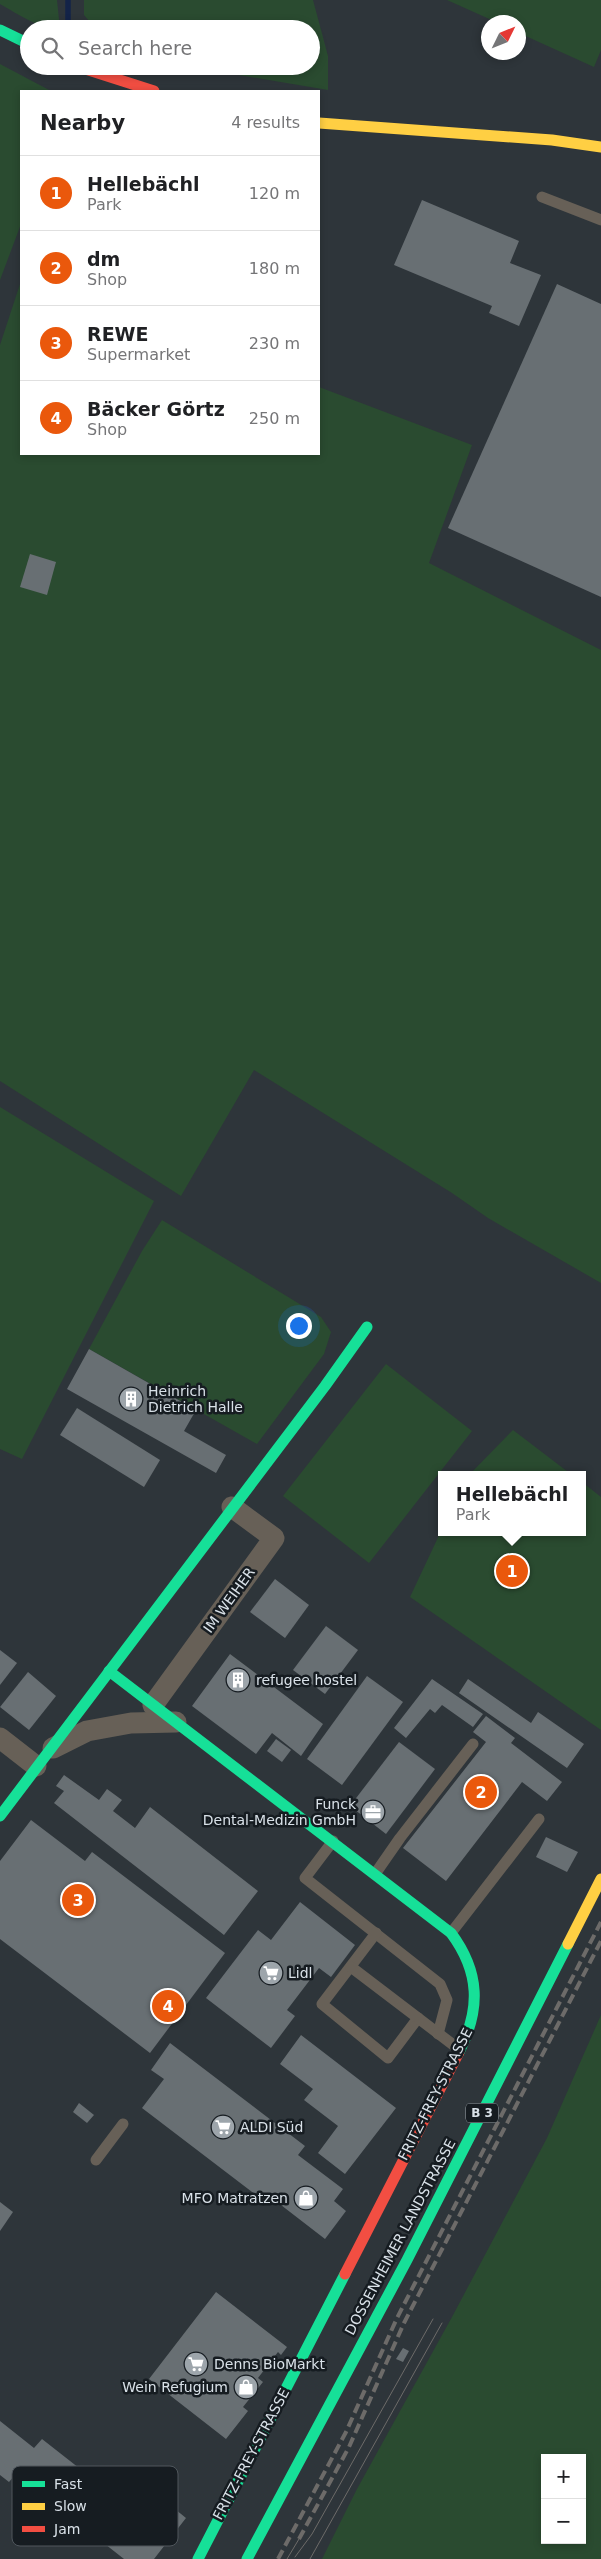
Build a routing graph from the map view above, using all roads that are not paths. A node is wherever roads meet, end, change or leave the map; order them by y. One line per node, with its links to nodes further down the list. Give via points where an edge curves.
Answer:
1 (0, 30): 2 (street)
2 (20, 40)
3 (104, 75): 4 (street)
4 (151, 90)
5 (320, 123): 6 (street, via 552,140)
6 (601, 147)
7 (542, 197): 8 (lane)
8 (601, 220)
9 (367, 1327): 10 (street)
10 (232, 1507): 11 (street); 12 (street, IM WEIHER, via 274,1538)
11 (109, 1671): 12 (street, FRITZ-FREY-STRASSE); 16 (street)
12 (153, 1705): 13 (street, FRITZ-FREY-STRASSE)
13 (176, 1722): 16 (street, via 131,1722 87,1731); 19 (street, FRITZ-FREY-STRASSE)
14 (0, 1738): 16 (street)
15 (473, 1744): 20 (lane)
16 (42, 1758): 17 (street)
17 (0, 1816)
18 (539, 1818): 23 (lane)
19 (333, 1841): 20 (street, FRITZ-FREY-STRASSE); 22 (lane, via 305,1878)
20 (374, 1874): 23 (street, FRITZ-FREY-STRASSE)
21 (601, 1879): 30 (street, DOSSENHEIMER LANDSTRASSE / B 3, via 407,2260)
22 (376, 1933): 24 (lane); 26 (lane, via 440,1984 447,2000)
23 (450, 1933): 27 (street, FRITZ-FREY-STRASSE, via 464,1949 474,1975 475,2001 470,2030)
24 (350, 1967): 25 (lane); 25 (lane, via 322,2004 388,2058)
25 (418, 2018): 26 (lane)
26 (438, 2034): 27 (lane)
27 (460, 2050): 31 (street, FRITZ-FREY-STRASSE)
28 (123, 2124): 29 (lane)
29 (96, 2160)
30 (247, 2557)
31 (198, 2559)

